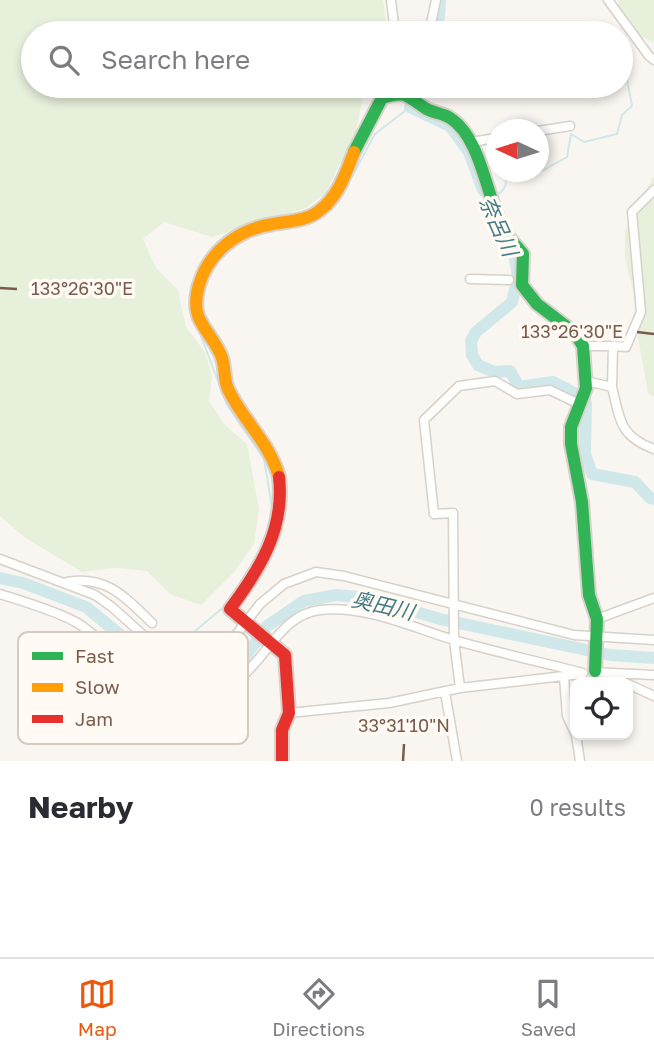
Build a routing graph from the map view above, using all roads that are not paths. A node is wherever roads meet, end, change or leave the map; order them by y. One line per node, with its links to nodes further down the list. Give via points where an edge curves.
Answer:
1 (391, 0): 4 (street)
2 (436, 0): 5 (street)
3 (608, 0): 6 (street)
4 (394, 21)
5 (432, 21)
6 (623, 21)
7 (633, 34): 8 (street)
8 (654, 60)
9 (382, 98): 30 (street, via 328,204 307,219 235,236 214,255 197,287 199,323 222,354 226,382 271,454 280,485 273,542 230,609)
10 (413, 98): 14 (street, via 427,110 451,118)
11 (570, 125): 12 (street)
12 (549, 129)
13 (486, 140): 14 (street)
14 (471, 142): 18 (street, via 503,229 523,254 522,285 537,304 575,333)
15 (654, 190): 19 (street, via 632,212 641,312 626,347)
16 (470, 279): 17 (street)
17 (509, 279)
18 (583, 346): 19 (street); 21 (street)
19 (612, 346): 20 (street)
20 (612, 387): 21 (street); 22 (street, via 623,429 638,443)
21 (583, 393): 27 (street, via 517,394 495,381 459,386 425,420 434,514 453,513); 28 (street, via 570,444 582,502 589,595)
22 (654, 449)
23 (0, 559): 24 (street)
24 (65, 583): 29 (street, via 86,579 117,590); 32 (street, bridge, via 113,607)
25 (0, 594): 31 (street, via 77,623)
26 (654, 598): 28 (street)
27 (454, 607): 30 (street, via 316,572 284,584 260,604); 34 (street); 36 (street)
28 (597, 619): 36 (street)
29 (152, 623)
30 (247, 623): 33 (street, bridge); 37 (street)
31 (88, 632)
32 (140, 632)
33 (239, 632)
34 (454, 640): 37 (street, via 364,612 320,610 286,626); 38 (street); 44 (street)
35 (654, 640): 36 (street)
36 (596, 641): 38 (street)
37 (271, 642): 39 (street); 47 (street, via 285,655)
38 (591, 670): 40 (street); 41 (street); 42 (street)
39 (248, 672)
40 (654, 675)
41 (564, 677): 44 (street); 48 (street)
42 (610, 677)
43 (633, 686): 46 (street)
44 (460, 688): 45 (street)
45 (445, 692): 47 (street); 51 (street)
46 (654, 696)
47 (289, 713): 50 (street, via 282,730)
48 (570, 723)
49 (576, 740): 52 (street)
50 (282, 761)
51 (457, 761)
52 (580, 761)

